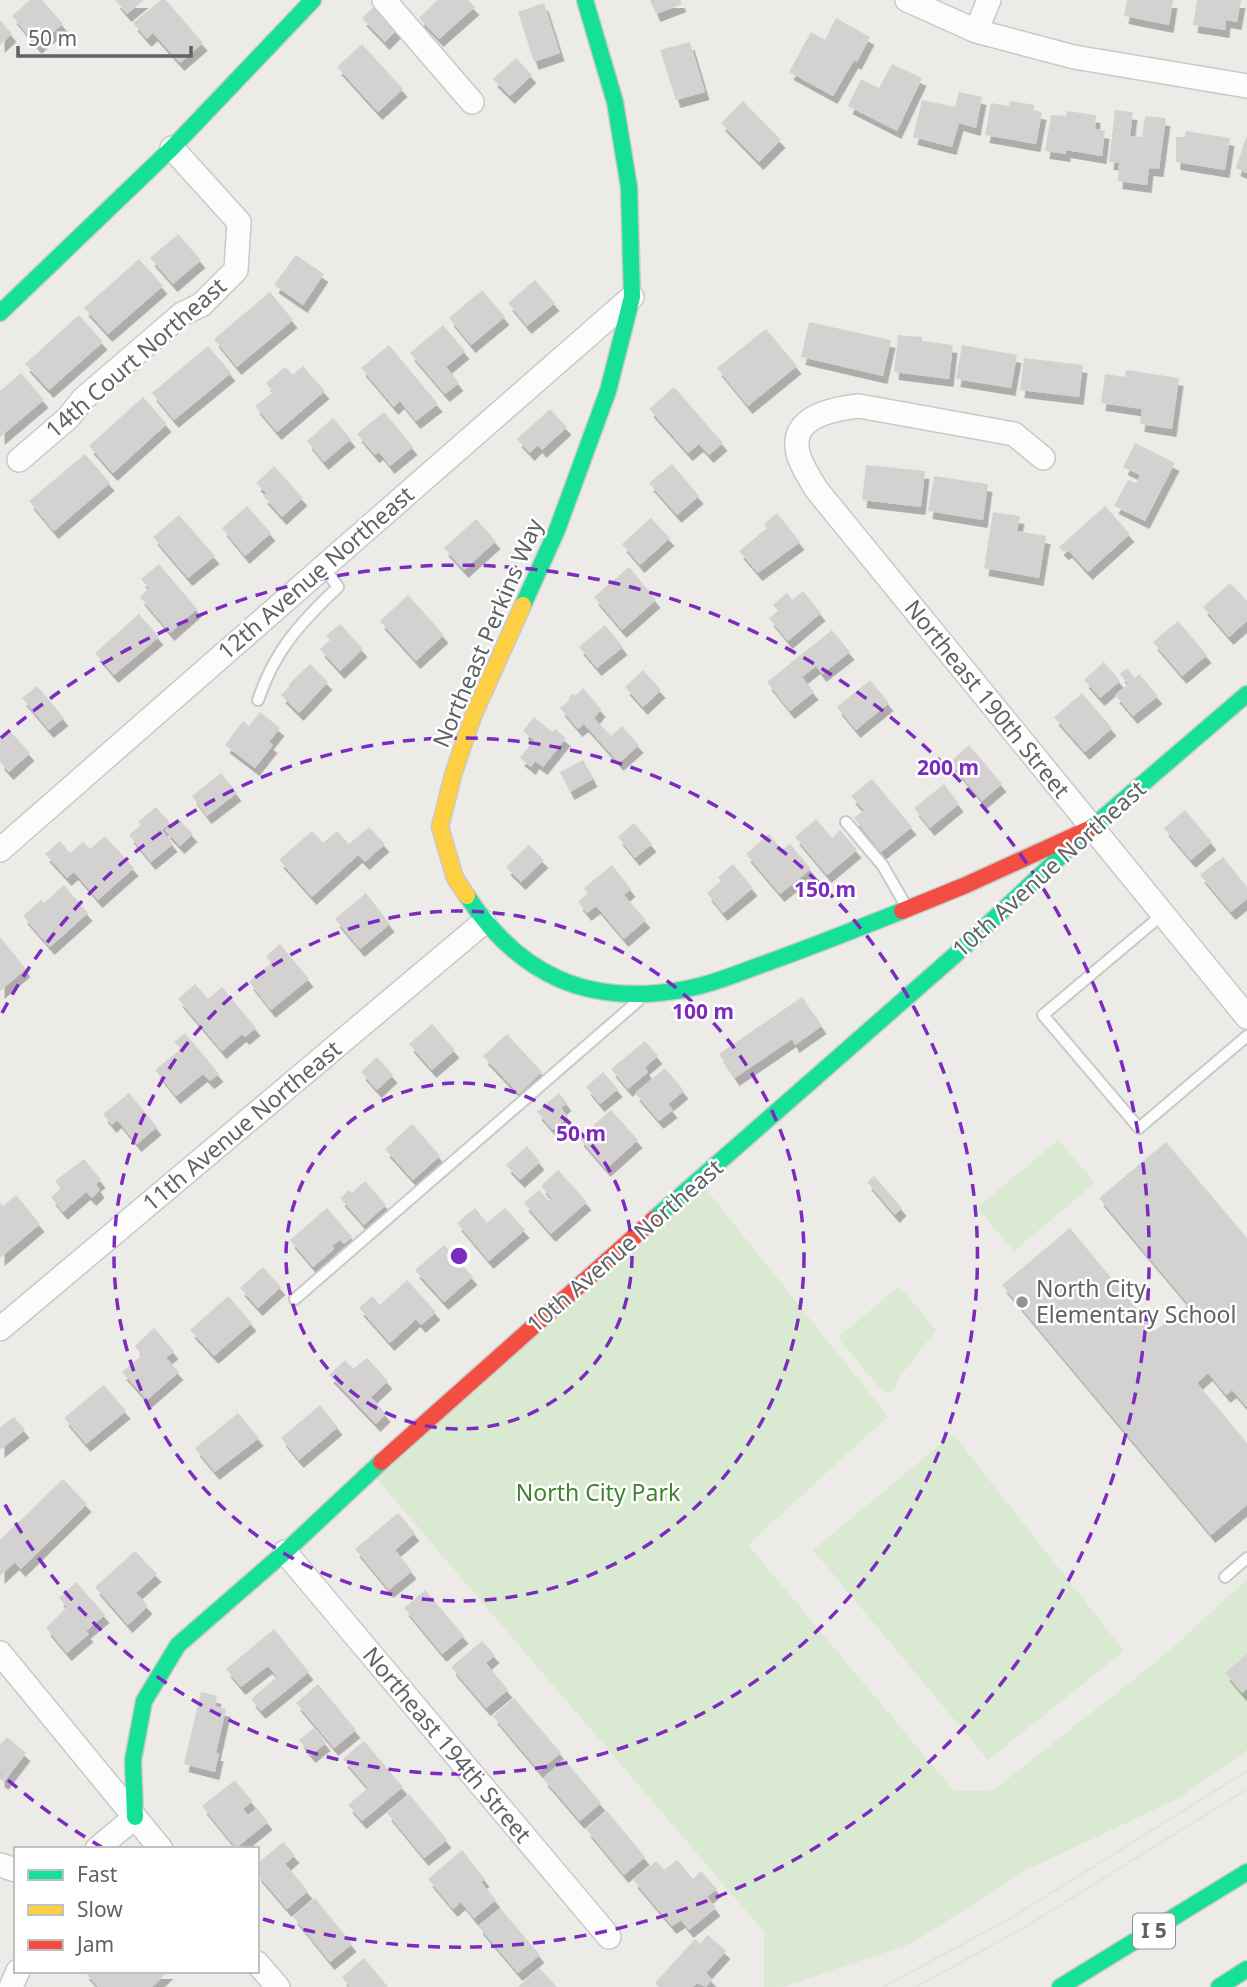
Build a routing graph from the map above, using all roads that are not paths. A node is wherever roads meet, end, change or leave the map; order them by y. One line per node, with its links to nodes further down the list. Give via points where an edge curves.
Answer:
1 (313, 0): 9 (main road)
2 (384, 0): 8 (street)
3 (585, 0): 10 (main road, Northeast Perkins Way, via 615,102 628,187)
4 (907, 0): 6 (street)
5 (989, 0): 6 (street)
6 (976, 31): 7 (street, via 1074,57)
7 (1247, 86)
8 (472, 102)
9 (172, 148): 11 (main road); 13 (street, 14th Court Northeast, via 239,222 236,270 201,305 182,314 83,399)
10 (632, 297): 14 (street, 12th Avenue Northeast); 22 (main road, Northeast Perkins Way, via 608,391 557,530 473,716 447,796 440,828 455,877)
11 (0, 313)
12 (1043, 458): 18 (street, Northeast 190th Street, via 1014,434 859,406 817,416 802,426 797,437 798,453 816,489)
13 (19, 460)
14 (323, 566): 16 (lane, via 338,587 296,628 267,672); 19 (street, 12th Avenue Northeast)
15 (1247, 694): 18 (main road, 10th Avenue Northeast)
16 (258, 700)
17 (846, 822): 20 (lane, via 883,866)
18 (1091, 828): 20 (main road, Northeast Perkins Way); 21 (street, Northeast 190th Street); 28 (main road, 10th Avenue Northeast, via 955,955)
19 (0, 850)
20 (907, 909): 23 (main road, Northeast Perkins Way, via 736,974 682,990)
21 (1163, 914): 24 (street, Northeast 190th Street); 25 (lane, via 1044,1015 1139,1128)
22 (484, 922): 23 (main road, Northeast Perkins Way, via 514,951 572,986); 27 (street, 11th Avenue Northeast)
23 (646, 994): 26 (lane)
24 (1247, 1017)
25 (1247, 1036)
26 (295, 1299)
27 (0, 1329)
28 (285, 1552): 32 (main road, 10th Avenue Northeast, via 178,1645 144,1700 133,1759); 36 (street, Northeast 194th Street)
29 (1247, 1558): 30 (lane)
30 (1224, 1577)
31 (0, 1653): 32 (street)
32 (135, 1817): 33 (street); 34 (street)
33 (99, 1847)
34 (159, 1847)
35 (1247, 1872): 40 (main road, I 5)
36 (609, 1937)
37 (259, 1965): 39 (street)
38 (1247, 1969): 41 (main road)
39 (278, 1987)
40 (1060, 1987)
41 (1219, 1987)

